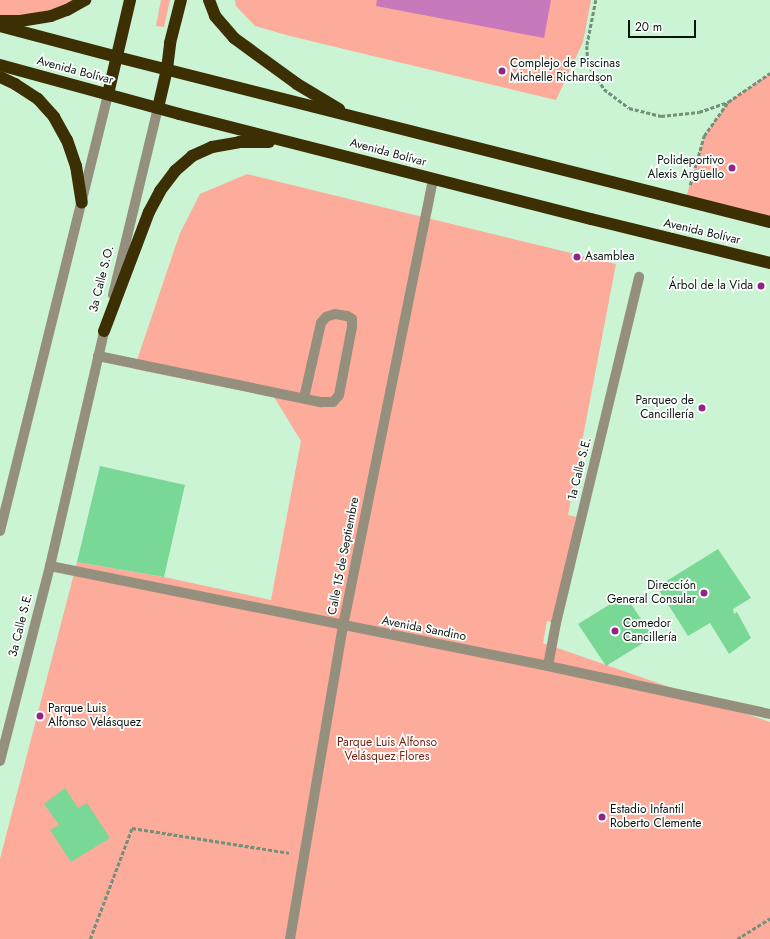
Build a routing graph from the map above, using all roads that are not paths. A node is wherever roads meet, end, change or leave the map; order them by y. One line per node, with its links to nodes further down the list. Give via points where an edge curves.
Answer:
1 (85, 0): 5 (highway, via 51,16)
2 (130, 0): 7 (highway)
3 (181, 0): 9 (highway, 3a Calle S.O., via 170,43)
4 (208, 0): 13 (highway, via 215,16 234,38 297,84)
5 (0, 21)
6 (0, 26): 7 (highway, Avenida Bolívar)
7 (117, 57): 9 (highway, Avenida Bolívar); 11 (highway)
8 (0, 65): 11 (highway, Avenida Bolívar)
9 (167, 69): 12 (highway, 3a Calle S.O.); 13 (highway, Avenida Bolívar)
10 (0, 77): 16 (highway, via 38,99 54,117 67,140 76,166)
11 (108, 94): 12 (highway, Avenida Bolívar); 16 (street)
12 (158, 108): 14 (highway, Avenida Bolívar); 20 (street, 3a Calle S.O.)
13 (352, 116): 17 (highway, Avenida Bolívar)
14 (297, 144): 15 (highway, Avenida Bolívar); 20 (highway, via 254,141 223,144 200,151 185,161 168,179 149,212)
15 (433, 179): 18 (highway, Avenida Bolívar); 25 (street, Calle 15 de Septiembre)
16 (82, 204): 23 (street)
17 (770, 222)
18 (770, 263)
19 (639, 277): 26 (street, 1a Calle S.E., via 556,622)
20 (104, 332): 21 (street, 3a Calle S.O.)
21 (98, 356): 22 (street); 24 (street, 3a Calle S.O.)
22 (304, 398): 22 (street, via 333,402 337,399 352,327 352,319 347,316 335,314 326,317 321,323)
23 (0, 531)
24 (50, 566): 25 (street, Avenida Sandino); 28 (street, 3a Calle S.E.)
25 (343, 626): 26 (street, Avenida Sandino); 29 (street, Calle 15 de Septiembre)
26 (548, 666): 27 (street, Avenida Sandino)
27 (770, 714)
28 (0, 761)
29 (290, 939)

